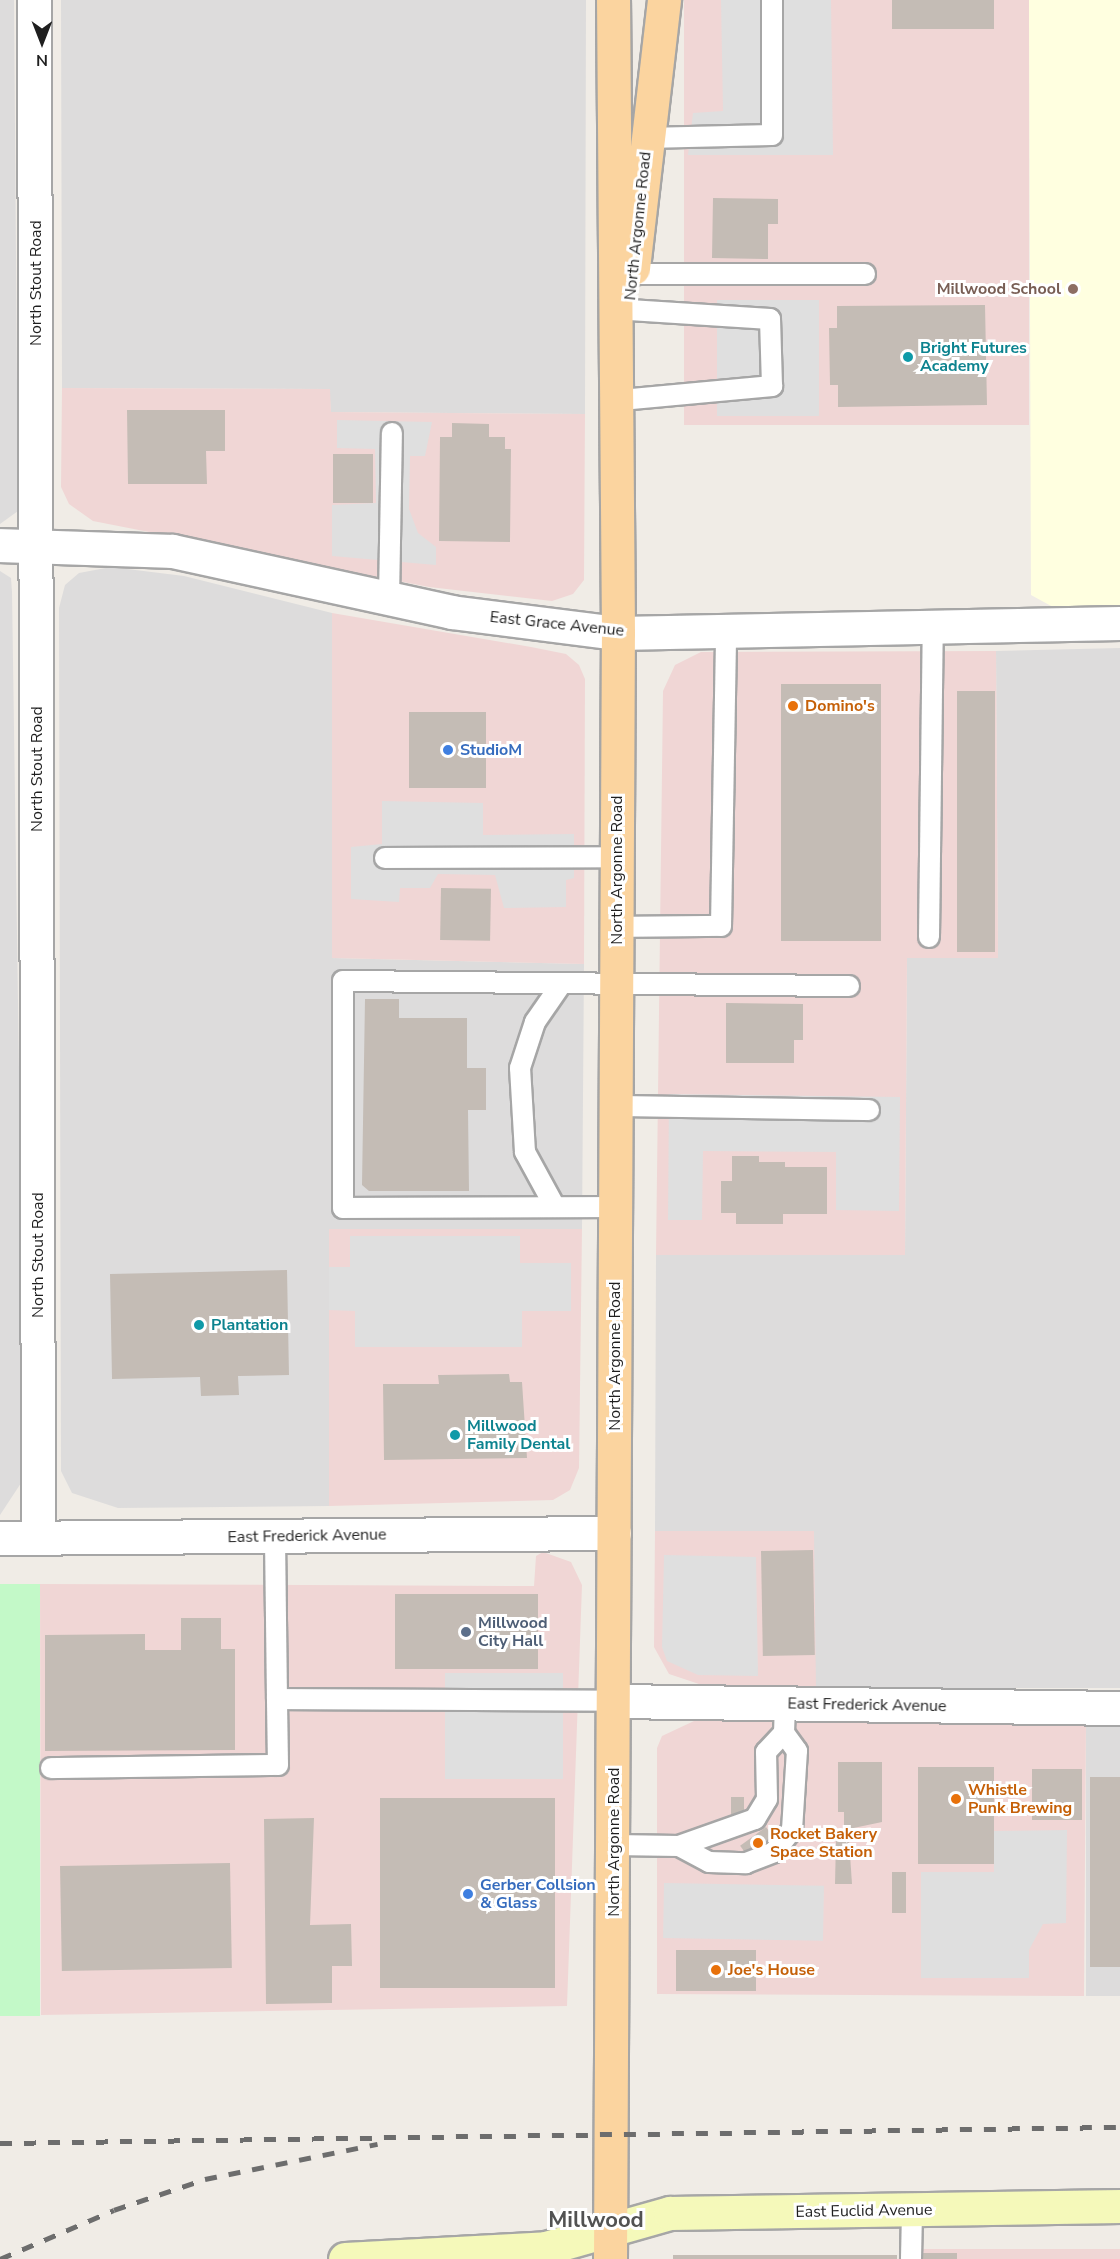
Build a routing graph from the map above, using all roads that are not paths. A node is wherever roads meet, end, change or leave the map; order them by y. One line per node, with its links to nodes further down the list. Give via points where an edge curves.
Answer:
1 (34, 0): 12 (street, North Stout Road)
2 (613, 0): 11 (main road, North Argonne Road)
3 (664, 0): 5 (main road, North Argonne Road)
4 (772, 0): 5 (lane, via 772,135)
5 (646, 138): 6 (main road, North Argonne Road)
6 (633, 274): 7 (lane); 8 (main road, North Argonne Road)
7 (865, 274)
8 (629, 309): 9 (main road, North Argonne Road); 9 (lane, via 770,319 772,386)
9 (621, 400): 11 (main road, North Argonne Road)
10 (392, 433): 14 (lane)
11 (616, 452): 18 (main road, North Argonne Road)
12 (37, 544): 13 (street, East Grace Avenue); 14 (street, East Grace Avenue, via 172,551); 33 (street, North Stout Road)
13 (0, 545)
14 (390, 599): 18 (street, East Grace Avenue)
15 (1120, 623): 16 (street, East Grace Avenue)
16 (933, 625): 17 (street, East Grace Avenue); 22 (lane)
17 (726, 630): 18 (street, East Grace Avenue); 21 (lane, via 721,926)
18 (618, 633): 19 (main road, North Argonne Road)
19 (617, 857): 20 (lane); 21 (main road, North Argonne Road)
20 (385, 858)
21 (617, 927): 24 (main road, North Argonne Road)
22 (929, 937)
23 (562, 983): 24 (lane); 28 (lane, via 535,1022 520,1068 525,1152); 28 (lane, via 342,981 343,1208)
24 (616, 983): 25 (lane); 26 (main road, North Argonne Road)
25 (849, 986)
26 (616, 1106): 27 (lane); 29 (main road, North Argonne Road)
27 (869, 1110)
28 (555, 1207): 29 (lane)
29 (615, 1207): 30 (main road, North Argonne Road)
30 (614, 1533): 31 (street, East Frederick Avenue); 35 (main road, North Argonne Road)
31 (275, 1537): 33 (street, East Frederick Avenue); 34 (lane)
32 (0, 1538): 33 (street, East Frederick Avenue)
33 (38, 1538)
34 (276, 1699): 35 (lane); 38 (lane, via 278,1765)
35 (614, 1701): 37 (street, East Frederick Avenue); 39 (main road, North Argonne Road)
36 (1120, 1708): 37 (street, East Frederick Avenue)
37 (785, 1718): 40 (lane, via 766,1752 766,1799 755,1819); 40 (lane, via 797,1751 792,1830 774,1852 746,1863 709,1862)
38 (51, 1768)
39 (614, 1845): 40 (lane); 43 (main road, North Argonne Road)
40 (679, 1845)
41 (1120, 2206): 42 (street, East Euclid Avenue)
42 (912, 2210): 43 (street, East Euclid Avenue, via 670,2213); 45 (lane)
43 (611, 2244): 44 (street, East Euclid Avenue)
44 (345, 2259)
45 (911, 2259)

